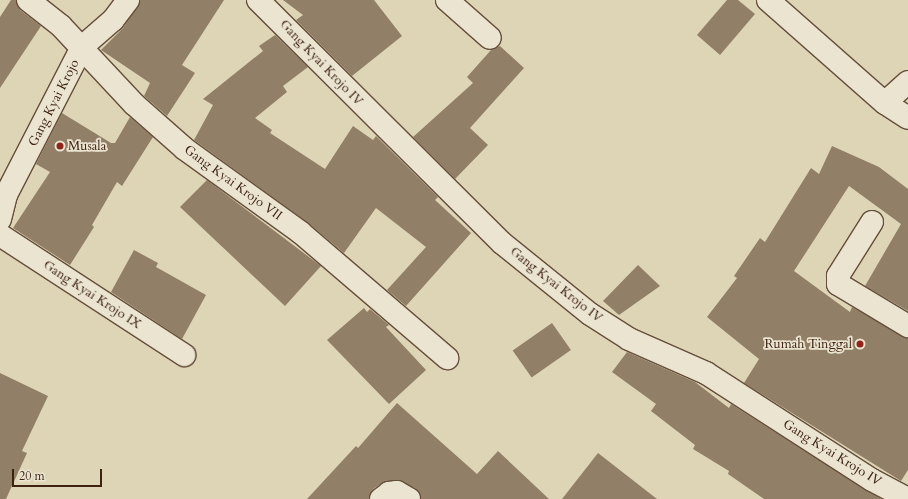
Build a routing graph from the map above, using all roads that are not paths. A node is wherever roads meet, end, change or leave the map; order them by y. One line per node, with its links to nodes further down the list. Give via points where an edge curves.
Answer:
1 (28, 0): 7 (street, Gang Kyai Krojo VII)
2 (128, 0): 7 (street, Gang Kyai Krojo, via 113,20)
3 (258, 0): 20 (street, Gang Kyai Krojo IV, via 502,243 590,314 629,339 706,372 872,480)
4 (447, 0): 6 (street)
5 (768, 0): 9 (street)
6 (490, 38)
7 (82, 47): 11 (street, Gang Kyai Krojo); 17 (street, Gang Kyai Krojo VII, via 134,104 185,149 300,232)
8 (908, 82): 9 (street)
9 (885, 104): 10 (street)
10 (908, 118)
11 (3, 191): 12 (street, Gang Kyai Krojo)
12 (0, 219)
13 (872, 222): 15 (street, via 838,276 838,284)
14 (0, 235): 16 (street, Gang Kyai Krojo IX)
15 (908, 326)
16 (184, 355)
17 (447, 358)
18 (381, 499): 19 (street, via 397,492)
19 (410, 499)
20 (908, 499)

